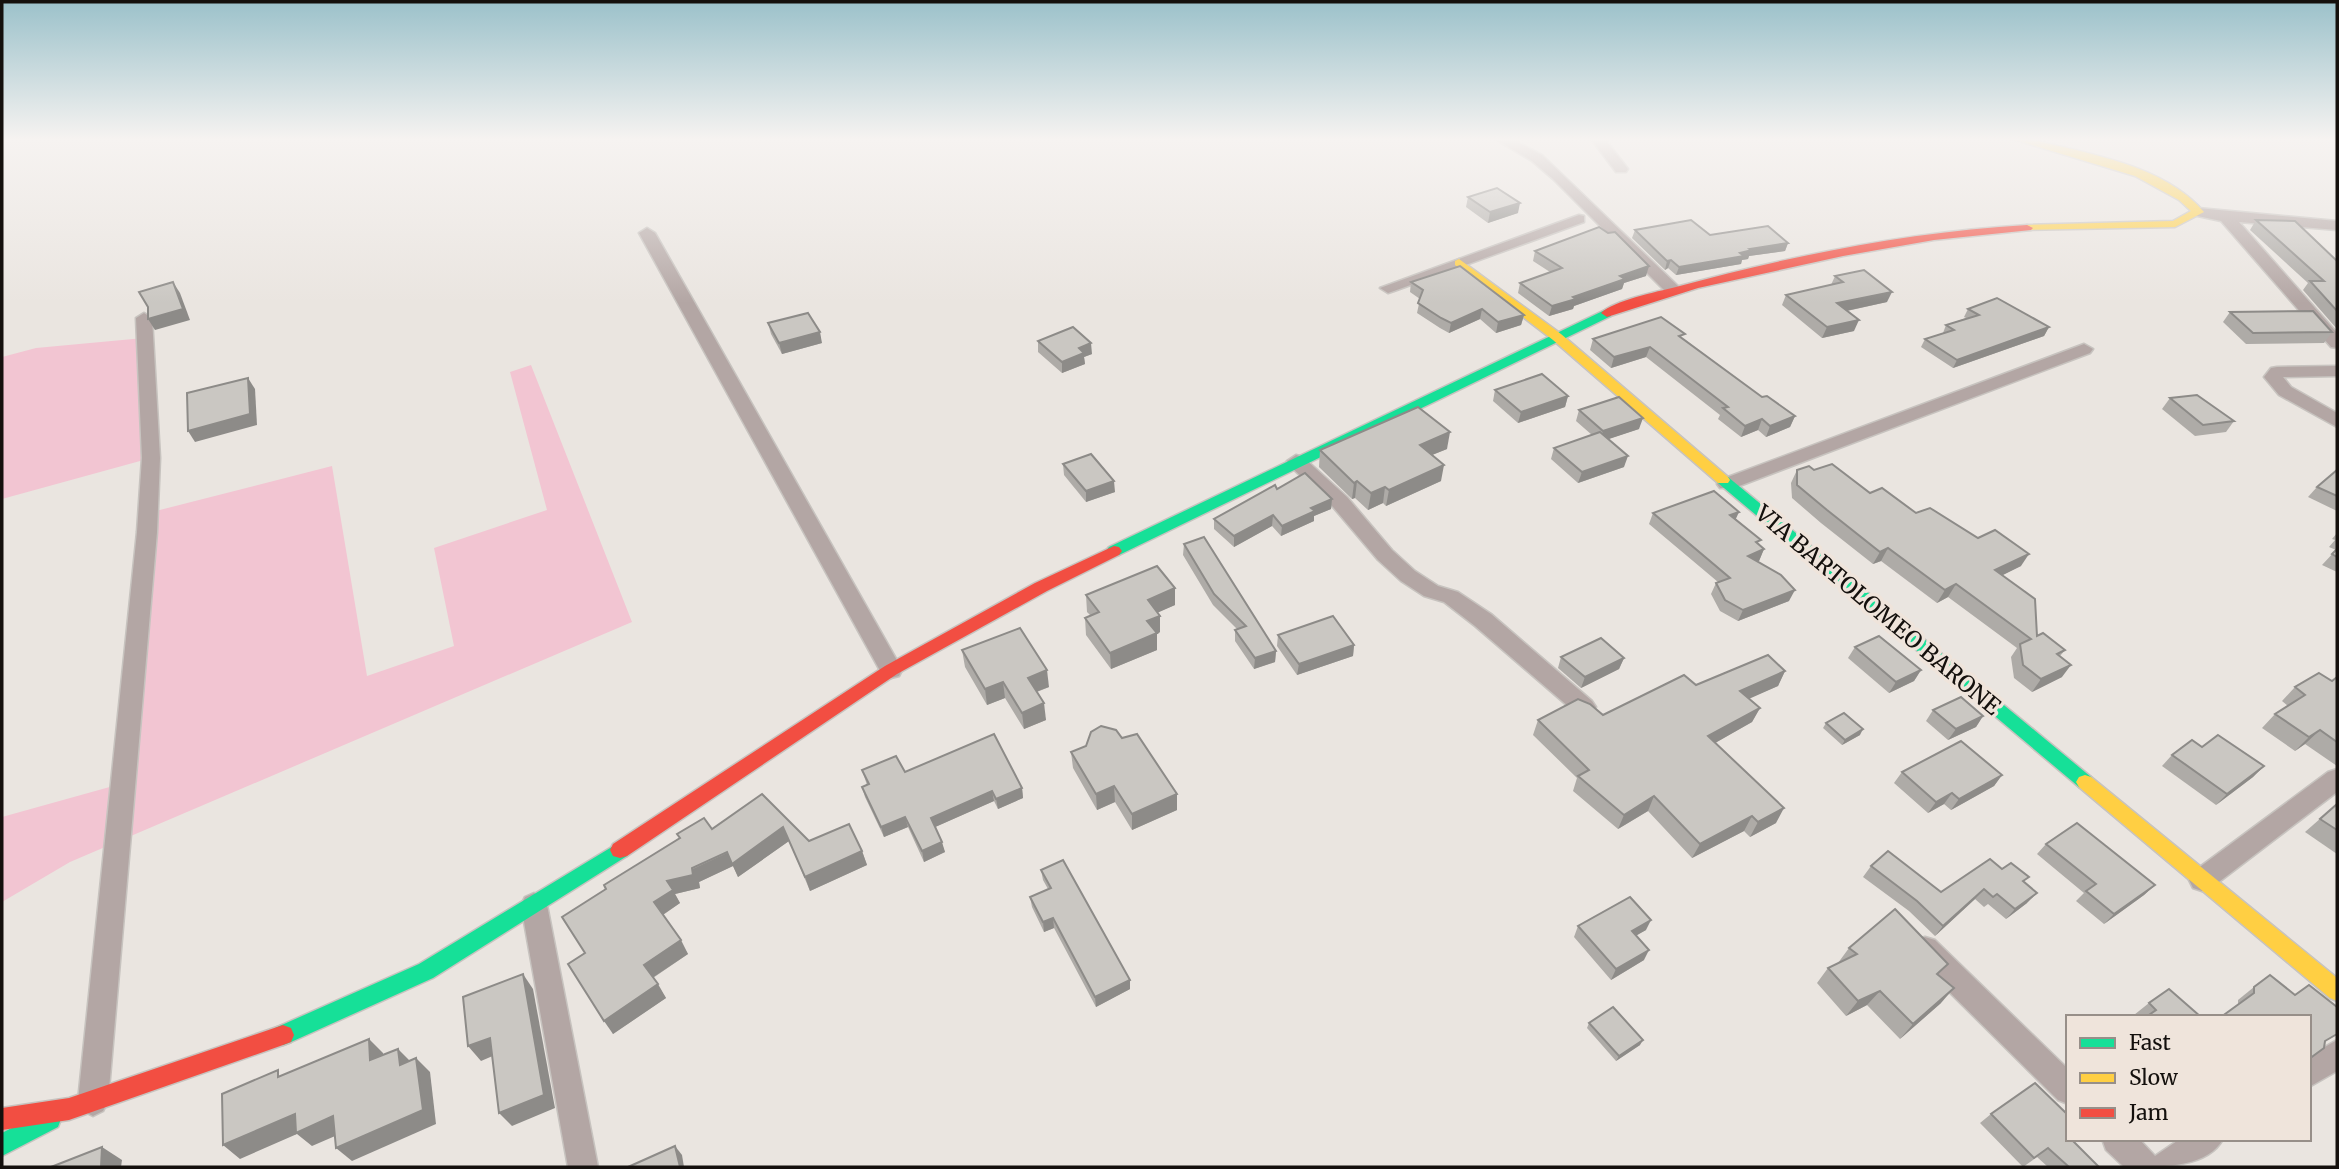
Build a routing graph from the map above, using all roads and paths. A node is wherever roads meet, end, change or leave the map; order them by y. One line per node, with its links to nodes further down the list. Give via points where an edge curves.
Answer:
1 (1576, 194): 10 (street)
2 (2181, 194): 3 (main road)
3 (2198, 212): 4 (street); 10 (main road, via 2175,224 1925,238)
4 (2226, 217): 6 (street); 13 (street)
5 (1579, 219): 8 (street)
6 (2337, 225)
7 (647, 233): 19 (street)
8 (1459, 262): 9 (street); 12 (main road, VIA BARTOLOMEO BARONE)
9 (1388, 288)
10 (1674, 290): 12 (main road, via 1609,312)
11 (144, 318): 29 (street, via 151,458 147,532)
12 (1558, 337): 17 (main road); 18 (main road, VIA BARTOLOMEO BARONE)
13 (2337, 343)
14 (2084, 349): 18 (street)
15 (2337, 371): 16 (street, via 2285,371 2273,377 2285,391)
16 (2337, 421)
17 (1296, 461): 19 (main road, via 1041,587); 20 (street, via 1408,576 1451,597 1483,620)
18 (1727, 484): 22 (main road, VIA BARTOLOMEO BARONE)
19 (891, 670): 23 (main road)
20 (1584, 707)
21 (2337, 779): 22 (street)
22 (2202, 880): 25 (main road, VIA BARTOLOMEO BARONE)
23 (534, 905): 29 (main road, via 426,971 309,1026); 35 (street)
24 (1907, 931): 28 (street)
25 (2337, 990)
26 (2337, 1054): 27 (street)
27 (2311, 1072)
28 (2066, 1088)
29 (93, 1101): 30 (main road)
30 (69, 1109): 31 (main road); 34 (main road)
31 (2, 1119)
32 (2119, 1141): 36 (street)
33 (2205, 1141): 37 (street)
34 (2, 1146)
35 (583, 1167)
36 (2145, 1167)
37 (2165, 1167)

